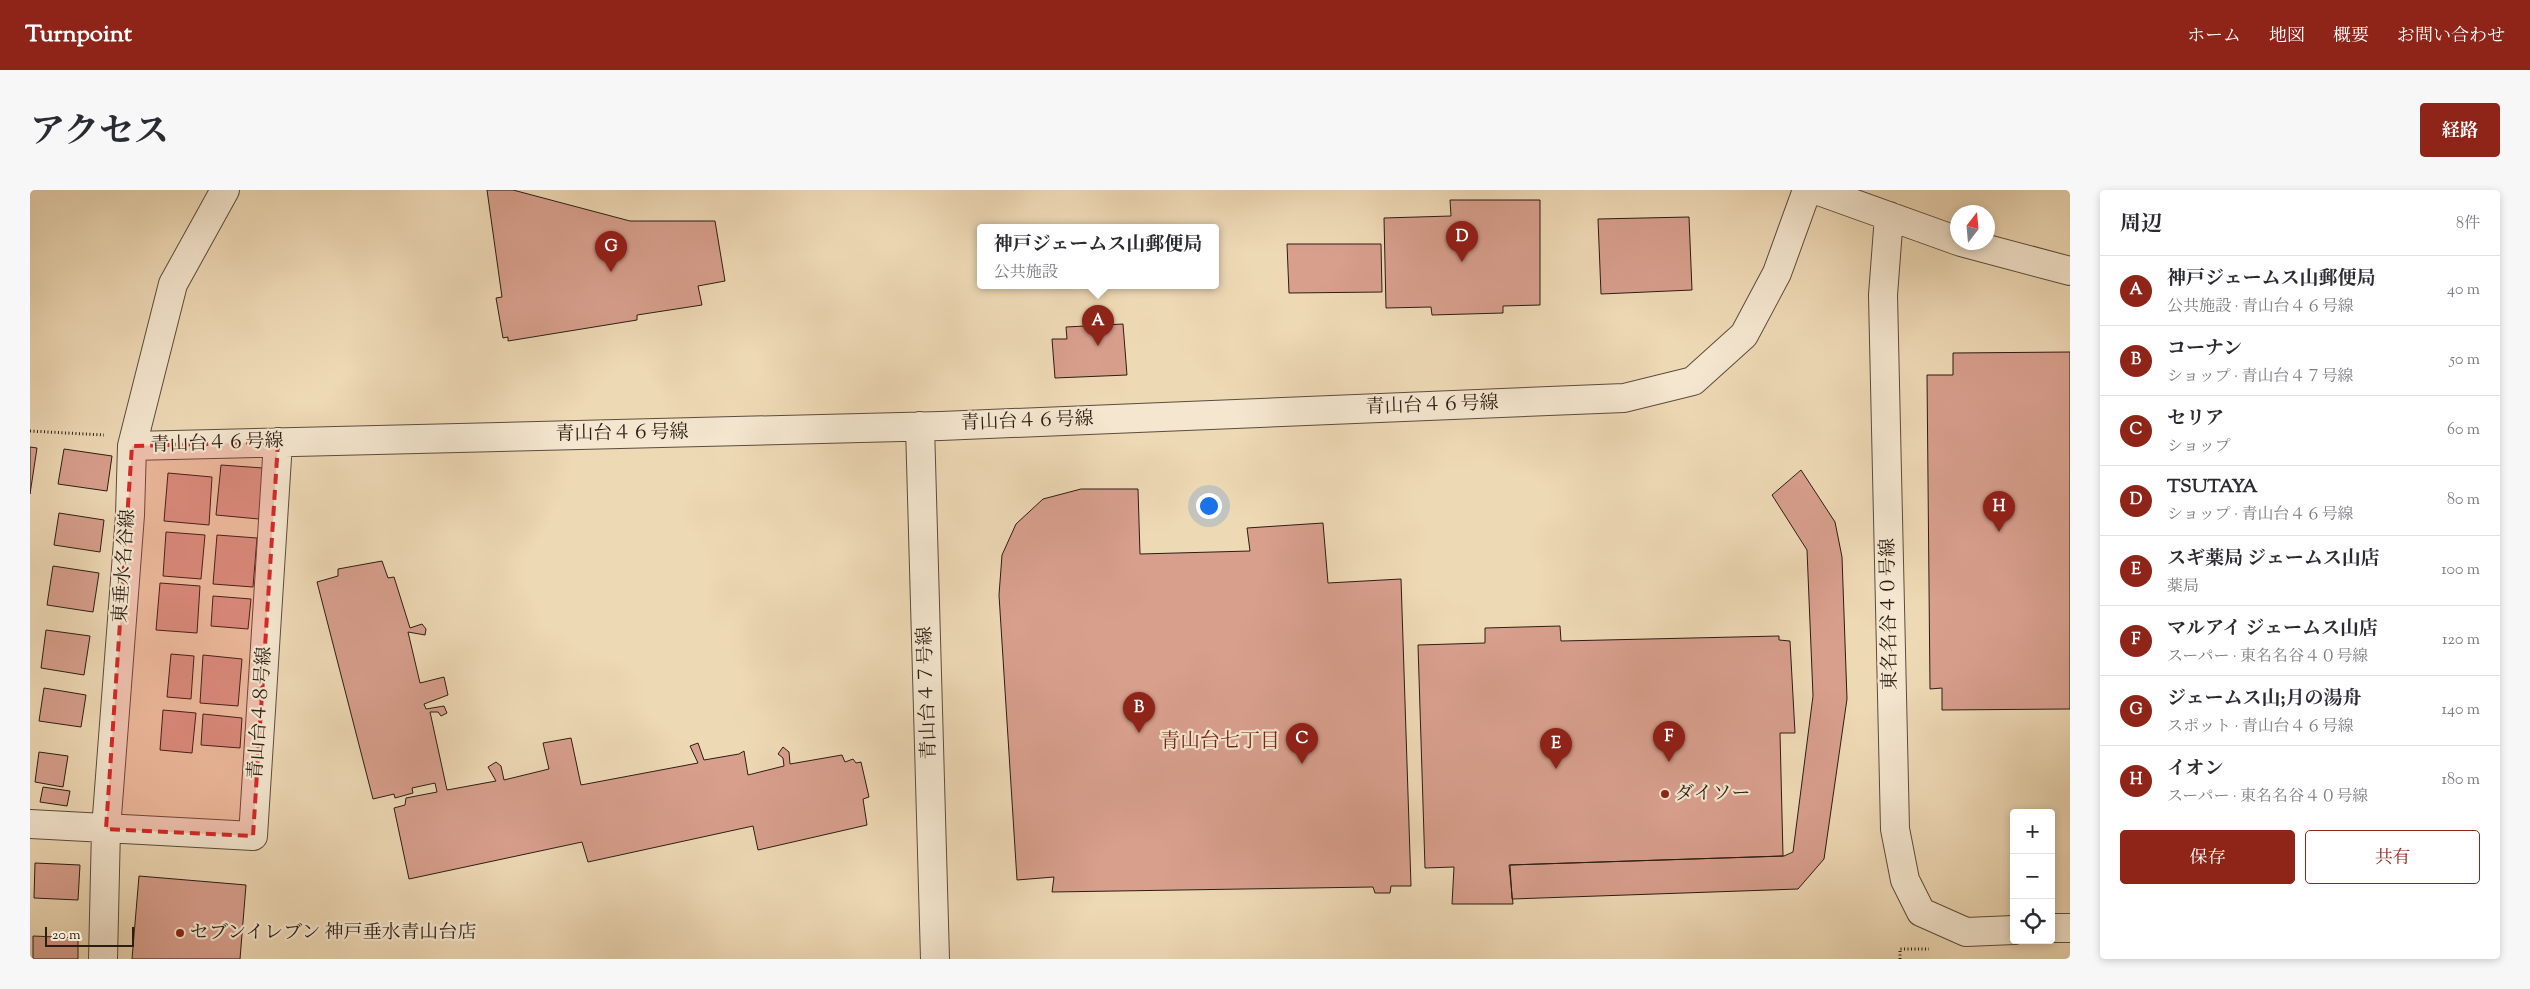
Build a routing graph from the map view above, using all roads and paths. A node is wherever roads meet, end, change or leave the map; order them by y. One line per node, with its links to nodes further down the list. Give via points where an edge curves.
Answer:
1 (225, 190): 10 (street, 東垂水名谷線, via 173,284)
2 (1807, 190): 8 (street, 青山台４６号線, via 1777,273 1744,335 1692,382 1624,398)
3 (1816, 190): 4 (street)
4 (1889, 216): 5 (street); 16 (street, 東名名谷４０号線, via 1883,295 1895,829 1905,880 1922,912 1966,932)
5 (1950, 238)
6 (1991, 250): 7 (street)
7 (2070, 271)
8 (920, 426): 11 (street, 青山台４６号線); 18 (street, 青山台４７号線)
9 (30, 431): 10 (path)
10 (133, 442): 11 (street, 青山台４６号線); 13 (street, 東垂水名谷線)
11 (278, 442): 13 (street, 青山台４８号線, via 254,836)
12 (30, 824): 13 (street)
13 (106, 829): 17 (street, 東垂水名谷線)
14 (2055, 928): 15 (street)
15 (2070, 928)
16 (2010, 930)
17 (103, 959)
18 (935, 959)

